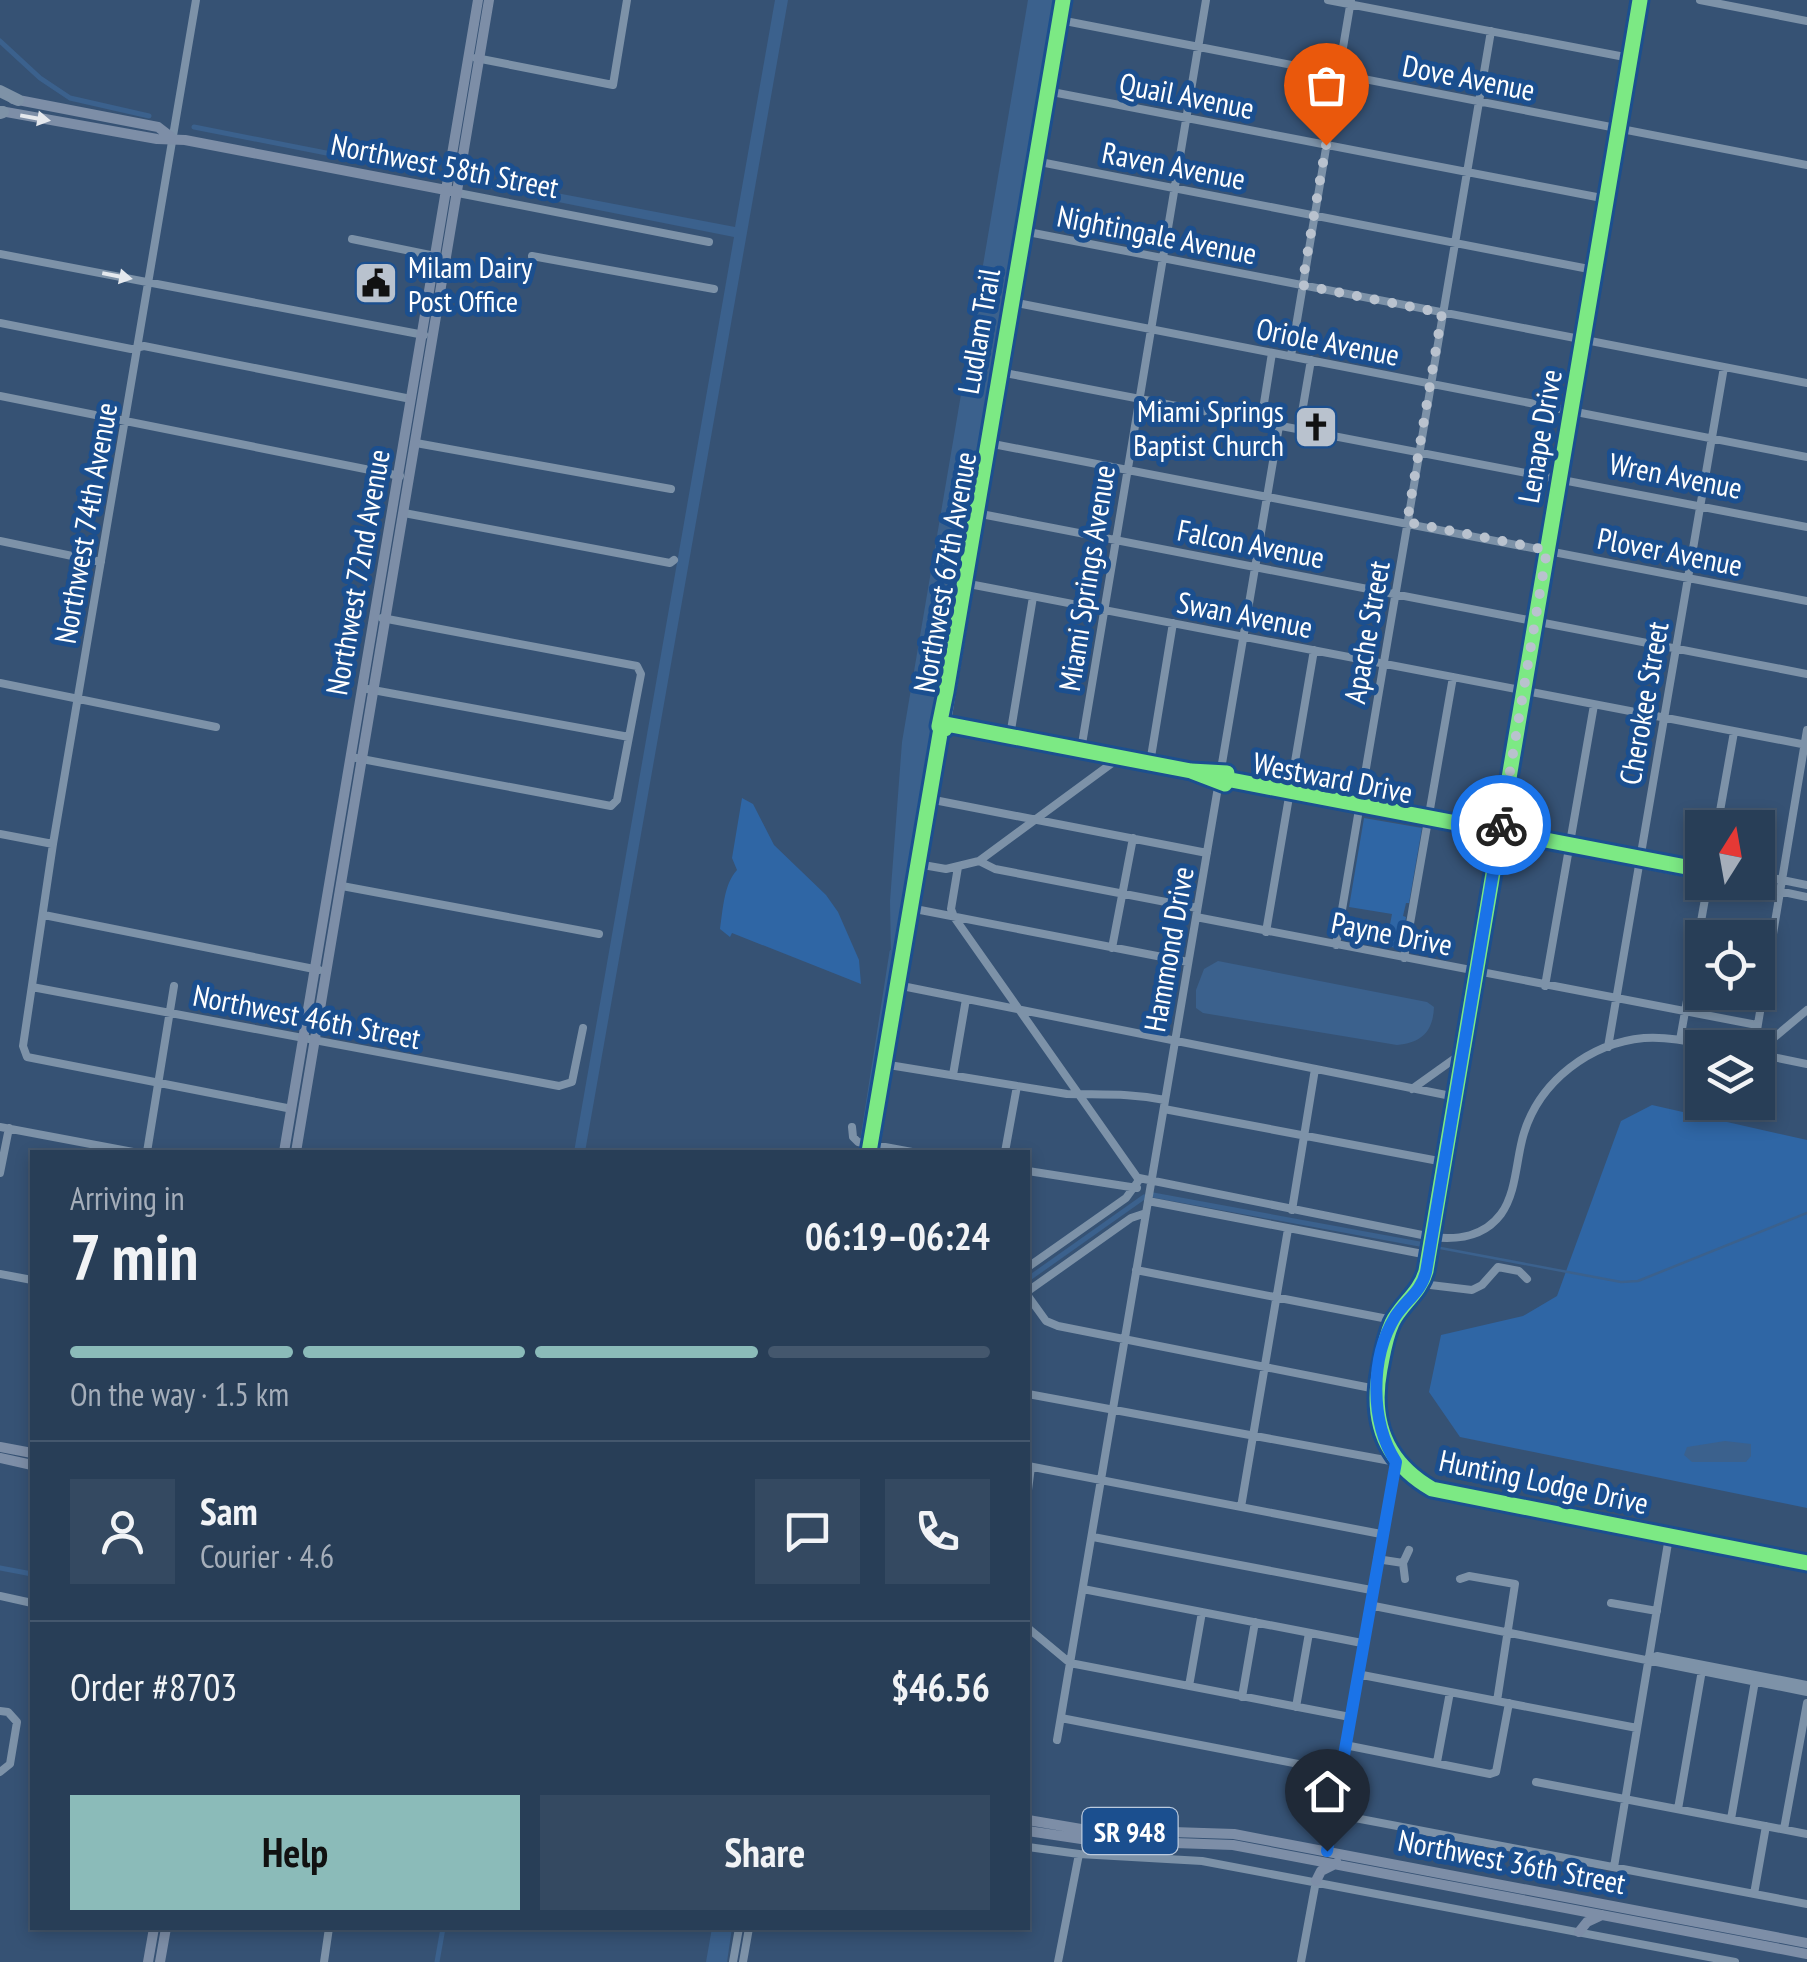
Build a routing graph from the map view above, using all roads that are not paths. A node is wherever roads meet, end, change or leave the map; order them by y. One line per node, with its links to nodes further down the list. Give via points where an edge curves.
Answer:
1 (196, 0): 25 (street, Northwest 74th Avenue)
2 (478, 0): 15 (main road, Northwest 72nd Avenue)
3 (490, 0): 15 (main road, Northwest 72nd Avenue)
4 (627, 0): 15 (street, via 612,85)
5 (1068, 0): 11 (street, Northwest 67th Avenue)
6 (1206, 0): 14 (street, Miami Springs Avenue)
7 (1328, 0): 10 (street)
8 (1640, 0): 16 (street, Lenape Drive)
9 (1700, 0): 12 (street)
10 (1351, 2): 13 (street); 17 (street)
11 (1065, 21): 14 (street, Dove Avenue); 18 (street, Northwest 67th Avenue)
12 (1807, 21)
13 (1490, 31): 16 (street); 21 (street, Apache Street)
14 (1198, 48): 17 (street, Dove Avenue); 23 (street, Miami Springs Avenue)
15 (474, 58): 31 (main road, Northwest 72nd Avenue)
16 (1630, 58): 24 (street, Lenape Drive)
17 (1338, 74): 21 (street, Dove Avenue); 26 (street)
18 (1052, 92): 23 (street, Quail Avenue); 27 (street, Northwest 67th Avenue)
19 (0, 94): 20 (highway)
20 (18, 100): 25 (main road, Northwest 58th Street, via 158,128)
21 (1478, 102): 24 (street, Dove Avenue); 29 (street, Apache Street)
22 (1, 112): 25 (main road, Northwest 58th Street, one-way to 25)
23 (1186, 118): 26 (street, Quail Avenue); 30 (street, Miami Springs Avenue)
24 (1619, 129): 28 (street, Dove Avenue); 32 (street, Lenape Drive)
25 (171, 137): 31 (main road, Northwest 58th Street); 43 (street, Northwest 74th Avenue)
26 (1326, 145): 29 (street, Quail Avenue); 33 (street)
27 (1040, 162): 30 (street, Raven Avenue); 34 (street, Northwest 67th Avenue)
28 (1807, 165)
29 (1467, 172): 32 (street, Quail Avenue); 37 (street, Apache Street)
30 (1174, 189): 33 (street, Raven Avenue); 41 (street, Miami Springs Avenue)
31 (452, 192): 36 (street, Northwest 58th Street); 39 (main road, Northwest 72nd Avenue); 50 (main road, Northwest 72nd Avenue)
32 (1607, 199): 42 (street, Lenape Drive)
33 (1314, 215): 37 (street, Raven Avenue); 44 (street)
34 (1028, 232): 41 (street, Nightingale Avenue); 46 (street, Northwest 67th Avenue)
35 (352, 239): 39 (street)
36 (709, 242)
37 (1454, 242): 42 (street, Raven Avenue); 47 (street, Apache Street)
38 (0, 254): 43 (street, one-way to 43)
39 (435, 256): 50 (main road, Northwest 72nd Avenue)
40 (532, 256): 45 (street)
41 (1162, 258): 44 (street, Nightingale Avenue); 49 (street, Miami Springs Avenue)
42 (1594, 270): 51 (street, Lenape Drive)
43 (148, 281): 50 (street); 52 (street, Northwest 74th Avenue)
44 (1302, 285): 47 (street, Nightingale Avenue); 54 (street)
45 (714, 289)
46 (1017, 303): 49 (street, Oriole Avenue); 57 (street, Northwest 67th Avenue)
47 (1442, 313): 51 (street, Nightingale Avenue); 58 (street, Apache Street)
48 (0, 322): 52 (street)
49 (1150, 330): 53 (street, Oriole Avenue); 61 (street, Miami Springs Avenue)
50 (428, 336): 62 (main road, Northwest 72nd Avenue); 69 (main road, Northwest 72nd Avenue)
51 (1583, 340): 56 (street, Nightingale Avenue); 63 (street, Lenape Drive)
52 (137, 347): 62 (street); 64 (street, Northwest 74th Avenue)
53 (1272, 353): 54 (street, Oriole Avenue); 65 (street)
54 (1291, 356): 55 (street, Oriole Avenue)
55 (1311, 360): 58 (street, Oriole Avenue); 67 (street)
56 (1724, 367): 59 (street, Nightingale Avenue); 68 (street, Cherokee Street)
57 (1005, 373): 61 (street, Wren Avenue); 70 (street, Northwest 67th Avenue)
58 (1430, 383): 63 (street, Oriole Avenue); 71 (street, Apache Street)
59 (1807, 383)
60 (0, 396): 64 (street)
61 (1139, 398): 65 (street, Wren Avenue); 73 (street, Miami Springs Avenue)
62 (411, 399): 74 (main road, Northwest 72nd Avenue)
63 (1571, 410): 68 (street, Oriole Avenue); 75 (street, Lenape Drive)
64 (125, 420): 74 (street); 87 (street, Northwest 74th Avenue)
65 (1261, 422): 66 (street, Wren Avenue)
66 (1279, 426): 67 (street, Wren Avenue); 77 (street, Hammond Drive)
67 (1299, 430): 71 (street, Wren Avenue)
68 (1711, 438): 72 (street, Oriole Avenue); 78 (street, Cherokee Street)
69 (416, 442): 74 (main road, Northwest 72nd Avenue); 76 (street)
70 (994, 444): 73 (street, Plover Avenue); 80 (street, Northwest 67th Avenue)
71 (1419, 453): 75 (street, Wren Avenue); 81 (street, Apache Street)
72 (1807, 457)
73 (1127, 469): 77 (street, Plover Avenue); 83 (street, Miami Springs Avenue)
74 (404, 476): 79 (main road, Northwest 72nd Avenue); 95 (main road, Northwest 72nd Avenue)
75 (1559, 480): 78 (street, Wren Avenue); 85 (street, Lenape Drive)
76 (672, 489)
77 (1267, 497): 81 (street, Plover Avenue); 88 (street, Hammond Drive)
78 (1699, 508): 82 (street, Wren Avenue); 89 (street, Cherokee Street)
79 (404, 513): 86 (street); 95 (main road, Northwest 72nd Avenue)
80 (981, 514): 83 (street, Falcon Avenue); 90 (street, Northwest 67th Avenue)
81 (1407, 522): 85 (street, Plover Avenue); 91 (street, Apache Street)
82 (1807, 527)
83 (1115, 539): 88 (street, Falcon Avenue); 94 (street, Miami Springs Avenue)
84 (0, 541): 87 (street)
85 (1547, 550): 89 (street, Plover Avenue); 96 (street, Lenape Drive)
86 (674, 560)
87 (100, 562): 107 (street, Northwest 74th Avenue)
88 (1255, 567): 91 (street, Falcon Avenue); 98 (street, Hammond Drive)
89 (1687, 577): 93 (street, Plover Avenue); 99 (street, Cherokee Street)
90 (969, 584): 92 (street, Swan Avenue); 110 (street, Northwest 67th Avenue)
91 (1396, 594): 96 (street, Falcon Avenue); 101 (street, Apache Street)
92 (1032, 597): 94 (street, Swan Avenue); 114 (street)
93 (1807, 601)
94 (1104, 610): 97 (street, Swan Avenue); 117 (street, Miami Springs Avenue)
95 (380, 618): 105 (main road, Northwest 72nd Avenue); 115 (street, via 640,668)
96 (1535, 621): 99 (street, Falcon Avenue); 106 (street, Lenape Drive)
97 (1174, 624): 98 (street, Swan Avenue); 120 (street)
98 (1244, 636): 100 (street, Swan Avenue); 121 (street, Hammond Drive)
99 (1675, 648): 102 (street, Falcon Avenue); 109 (street, Cherokee Street)
100 (1314, 650): 101 (street, Swan Avenue); 122 (street)
101 (1382, 663): 103 (street, Swan Avenue); 123 (street, Apache Street)
102 (1807, 674)
103 (1453, 677): 106 (street, Swan Avenue); 127 (street)
104 (0, 683): 107 (street)
105 (368, 689): 115 (street); 119 (main road, Northwest 72nd Avenue)
106 (1523, 691): 108 (street, Swan Avenue); 130 (street, Lenape Drive)
107 (78, 698): 111 (street); 135 (street, Northwest 74th Avenue)
108 (1594, 705): 109 (street, Swan Avenue); 134 (street)
109 (1664, 718): 113 (street, Swan Avenue); 138 (street, Cherokee Street)
110 (946, 724): 114 (street, Westward Drive); 124 (street, Northwest 67th Avenue)
111 (216, 727)
112 (1807, 730): 116 (street)
113 (1734, 732): 116 (street, Swan Avenue); 126 (street)
114 (1010, 736): 117 (street, Westward Drive)
115 (629, 737): 119 (street, via 611,806)
116 (1806, 745): 148 (street)
117 (1081, 750): 118 (street, Westward Drive)
118 (1120, 758): 120 (street, Westward Drive); 128 (street)
119 (357, 759): 136 (main road, Northwest 72nd Avenue); 140 (main road, Northwest 72nd Avenue)
120 (1150, 763): 121 (street, Westward Drive)
121 (1219, 777): 122 (street, Westward Drive); 139 (street, Hammond Drive)
122 (1290, 791): 123 (street, Westward Drive); 125 (street, Westward Drive); 160 (street)
123 (1361, 799): 125 (street, Apache Street); 127 (street, Westward Drive)
124 (934, 800): 128 (street); 144 (street, Northwest 67th Avenue)
125 (1360, 810): 129 (street, Westward Drive); 162 (street, Apache Street)
126 (1721, 810)
127 (1431, 812): 129 (street); 130 (street, Westward Drive)
128 (1037, 821): 133 (street); 141 (street)
129 (1429, 823): 132 (street, Westward Drive); 164 (street)
130 (1501, 826): 132 (street, Lenape Drive); 134 (street, Westward Drive)
131 (0, 834): 135 (street)
132 (1500, 837): 137 (street, Westward Drive); 167 (street, Lenape Drive)
133 (1133, 838): 139 (street); 153 (street)
134 (1570, 840): 137 (street); 138 (street, Westward Drive)
135 (52, 844): 158 (street, Northwest 74th Avenue)
136 (337, 845): 140 (main road); 166 (main road, Northwest 72nd Avenue)
137 (1568, 850): 143 (street, Westward Drive); 170 (street)
138 (1640, 852): 142 (street, Westward Drive); 143 (street, Cherokee Street)
139 (1207, 853): 157 (street, Hammond Drive)
140 (347, 855): 150 (main road, Northwest 72nd Avenue)
141 (979, 861): 145 (street); 153 (street, Payne Drive)
142 (1685, 861)
143 (1639, 864): 146 (street, Westward Drive); 173 (street, Cherokee Street)
144 (922, 865): 145 (street); 156 (street, Northwest 67th Avenue)
145 (958, 867): 159 (street)
146 (1685, 873)
147 (1775, 879): 148 (street)
148 (1781, 880): 149 (street); 152 (street)
149 (1807, 885)
150 (342, 886): 161 (street); 166 (main road, Northwest 72nd Avenue)
151 (1775, 890): 152 (street)
152 (1779, 891): 154 (street); 178 (street)
153 (1122, 894): 157 (street, Payne Drive); 163 (street)
154 (1807, 896)
155 (1705, 900): 176 (street)
156 (915, 910): 159 (street); 169 (street, Northwest 67th Avenue)
157 (1196, 913): 160 (street, Payne Drive); 165 (street, Hammond Drive)
158 (44, 915): 166 (street, Northwest 46th Street); 171 (street, Northwest 74th Avenue)
159 (954, 916): 163 (street); 174 (street)
160 (1266, 932): 162 (street, Payne Drive)
161 (599, 934)
162 (1336, 945): 164 (street, Payne Drive)
163 (1112, 948): 165 (street)
164 (1404, 958): 167 (street, Payne Drive)
165 (1188, 962): 183 (street, Hammond Drive)
166 (321, 971): 182 (main road, Northwest 72nd Avenue)
167 (1476, 972): 170 (street, Payne Drive); 187 (street, Lenape Drive)
168 (174, 986): 177 (street)
169 (902, 986): 172 (street); 190 (street, Northwest 67th Avenue)
170 (1545, 986): 173 (street, Payne Drive)
171 (32, 987): 177 (street, Northwest 46th Street); 193 (street, Northwest 74th Avenue, via 27,1057)
172 (966, 999): 174 (street); 192 (street)
173 (1616, 999): 176 (street, Payne Drive); 186 (street, Cherokee Street)
174 (1021, 1010): 183 (street); 196 (street)
175 (1807, 1010): 181 (street)
176 (1685, 1012): 178 (street, Payne Drive); 184 (street)
177 (170, 1013): 182 (street, Northwest 46th Street); 193 (street)
178 (1757, 1025): 180 (street)
179 (582, 1028): 182 (street, Northwest 46th Street, via 572,1082 559,1086)
180 (1757, 1030)
181 (1775, 1036)
182 (309, 1040): 198 (main road, Northwest 72nd Avenue); 200 (main road, Northwest 72nd Avenue)
183 (1175, 1040): 191 (street); 199 (street, Hammond Drive)
184 (1680, 1040): 185 (street); 186 (street, via 1648,1038)
185 (1685, 1041)
186 (1608, 1048): 221 (street, via 1568,1068 1541,1097 1500,1216 1468,1236)
187 (1462, 1054): 195 (street); 197 (street, Lenape Drive)
188 (1775, 1056): 189 (street)
189 (1807, 1064)
190 (890, 1065): 192 (street); 204 (street, Northwest 67th Avenue)
191 (1315, 1069): 195 (street); 203 (street)
192 (953, 1075): 194 (street)
193 (158, 1084): 200 (street); 206 (street)
194 (1017, 1086): 196 (street); 209 (street)
195 (1412, 1090): 197 (street)
196 (1080, 1094): 199 (street, via 1121,1092); 213 (street)
197 (1456, 1097): 210 (street, Lenape Drive)
198 (305, 1102): 200 (main road); 208 (main road, Northwest 72nd Avenue)
199 (1164, 1104): 203 (street); 215 (street, Hammond Drive)
200 (292, 1109): 207 (main road, Northwest 72nd Avenue)
201 (852, 1126): 204 (street, via 855,1140)
202 (4, 1127): 205 (street); 212 (street)
203 (1304, 1136): 210 (street); 218 (street)
204 (875, 1149)
205 (123, 1150)
206 (147, 1150)
207 (284, 1150)
208 (296, 1150)
209 (1005, 1150)
210 (1444, 1162): 221 (street, Lenape Drive)
211 (1030, 1172): 214 (street)
212 (0, 1173)
213 (1138, 1183): 214 (street); 215 (street); 216 (street)
214 (1123, 1186): 216 (street)
215 (1150, 1186): 217 (street, Hammond Drive); 218 (street)
216 (1126, 1198): 223 (street)
217 (1148, 1201): 219 (street, Hammond Drive); 220 (street)
218 (1292, 1210): 221 (street)
219 (1146, 1213): 224 (street, Hammond Drive); 229 (street)
220 (1288, 1229): 222 (street); 231 (street)
221 (1432, 1237): 222 (street, Hunting Lodge Drive)
222 (1428, 1255): 228 (street, Hunting Lodge Drive)
223 (1030, 1266)
224 (1136, 1270): 231 (street); 233 (street, Hammond Drive)
225 (0, 1274): 227 (street)
226 (1527, 1278): 228 (street, via 1498,1267 1472,1290)
227 (30, 1280)
228 (1422, 1284): 232 (street, Hunting Lodge Drive)
229 (1030, 1293)
230 (1030, 1297): 233 (street, via 1051,1324)
231 (1277, 1298): 232 (street); 234 (street)
232 (1393, 1320): 235 (street, Hunting Lodge Drive)
233 (1124, 1340): 234 (street); 237 (street, Hammond Drive)
234 (1265, 1367): 235 (street); 238 (street)
235 (1376, 1389): 242 (street, Hunting Lodge Drive, via 1378,1425)
236 (1030, 1394): 237 (street)
237 (1112, 1410): 238 (street); 244 (street, Hammond Drive)
238 (1253, 1438): 242 (street); 245 (street)
239 (0, 1447): 241 (main road)
240 (0, 1458): 241 (main road)
241 (27, 1458)
242 (1396, 1462): 246 (street); 248 (street, Hunting Lodge Drive, via 1444,1493)
243 (1030, 1466): 244 (street)
244 (1100, 1480): 245 (street); 247 (street, Hammond Drive)
245 (1241, 1507): 246 (street)
246 (1381, 1534): 250 (street)
247 (1093, 1536): 255 (street, Hammond Drive); 256 (street)
248 (1669, 1536): 252 (street, Hunting Lodge Drive); 262 (street)
249 (1409, 1550): 251 (street)
250 (1377, 1558): 251 (street); 256 (street)
251 (1403, 1563): 253 (street)
252 (1807, 1564)
253 (1404, 1578)
254 (1460, 1580): 266 (street, via 1515,1584)
255 (1083, 1589): 261 (street); 269 (street, Hammond Drive)
256 (1371, 1590): 260 (street)
257 (0, 1596): 258 (street)
258 (30, 1603)
259 (1611, 1603): 262 (street)
260 (1369, 1605): 266 (street); 267 (street)
261 (1202, 1612): 263 (street); 273 (street)
262 (1657, 1612): 268 (street)
263 (1255, 1622): 265 (street); 276 (street)
264 (1030, 1630): 269 (street)
265 (1309, 1632): 267 (street); 280 (street)
266 (1508, 1632): 268 (street); 277 (street)
267 (1362, 1643): 271 (street)
268 (1649, 1659): 270 (street); 284 (street)
269 (1070, 1663): 273 (street); 283 (street, Hammond Drive)
270 (1703, 1669): 272 (street); 292 (street)
271 (1357, 1674): 275 (street); 282 (street)
272 (1756, 1679): 274 (street); 294 (street)
273 (1189, 1686): 276 (street)
274 (1807, 1688)
275 (1450, 1692): 277 (street); 287 (street)
276 (1242, 1696): 280 (street)
277 (1498, 1701): 279 (street)
278 (1807, 1702): 299 (street)
279 (1509, 1704): 284 (street); 287 (street, via 1496,1772)
280 (1296, 1707): 282 (street)
281 (0, 1711): 288 (street, via 17,1722 10,1764)
282 (1350, 1717): 286 (street)
283 (1061, 1718): 285 (street, Hammond Drive); 289 (street)
284 (1637, 1728): 291 (street)
285 (1057, 1740)
286 (1345, 1745): 287 (street); 289 (street)
287 (1437, 1762)
288 (2, 1771)
289 (1340, 1772): 293 (street)
290 (1536, 1782): 291 (street)
291 (1625, 1799): 292 (street); 307 (street)
292 (1678, 1809): 294 (street)
293 (1334, 1814): 303 (street); 307 (street)
294 (1731, 1819): 296 (street)
295 (1030, 1821): 297 (main road, Northwest 36th Street / SR 948)
296 (1766, 1826): 299 (street); 310 (street)
297 (1046, 1829): 298 (main road, Northwest 36th Street / SR 948); 301 (main road, Northwest 36th Street / SR 948)
298 (1030, 1830)
299 (1784, 1830): 300 (street)
300 (1807, 1834)
301 (1214, 1838): 303 (main road, Northwest 36th Street / SR 948); 305 (main road, Northwest 36th Street / SR 948)
302 (1030, 1847): 304 (street)
303 (1327, 1851): 309 (main road, Northwest 36th Street / SR 948)
304 (1079, 1854): 308 (street, via 1202,1861); 333 (street)
305 (1305, 1857): 306 (main road, Northwest 36th Street / SR 948); 308 (main road)
306 (1337, 1863): 308 (main road, via 1321,1870); 309 (main road, Northwest 36th Street / SR 948)
307 (1614, 1868): 310 (street)
308 (1316, 1881): 322 (street); 334 (street)
309 (1467, 1883): 311 (main road, Northwest 36th Street / SR 948); 313 (main road, Northwest 36th Street / SR 948)
310 (1754, 1894): 312 (street)
311 (1584, 1900): 313 (main road); 314 (main road); 315 (main road, Northwest 36th Street / SR 948)
312 (1807, 1904)
313 (1570, 1908): 314 (main road, Northwest 36th Street / SR 948)
314 (1599, 1914): 316 (main road, Northwest 36th Street / SR 948); 322 (main road)
315 (1674, 1918): 316 (main road); 323 (main road, Northwest 36th Street / SR 948)
316 (1660, 1925): 324 (main road, Northwest 36th Street / SR 948)
317 (154, 1930): 328 (main road)
318 (166, 1930): 329 (main road)
319 (329, 1930): 330 (street)
320 (739, 1930): 331 (street)
321 (748, 1930): 332 (street)
322 (1579, 1932): 335 (street)
323 (1748, 1932): 324 (main road); 325 (main road); 326 (main road, Northwest 36th Street / SR 948)
324 (1705, 1934): 325 (main road, Northwest 36th Street / SR 948)
325 (1754, 1943): 327 (main road, Northwest 36th Street / SR 948)
326 (1807, 1943)
327 (1807, 1954)
328 (148, 1962)
329 (160, 1962)
330 (324, 1962)
331 (734, 1962)
332 (743, 1962)
333 (1058, 1962)
334 (1301, 1962)
335 (1736, 1962)

